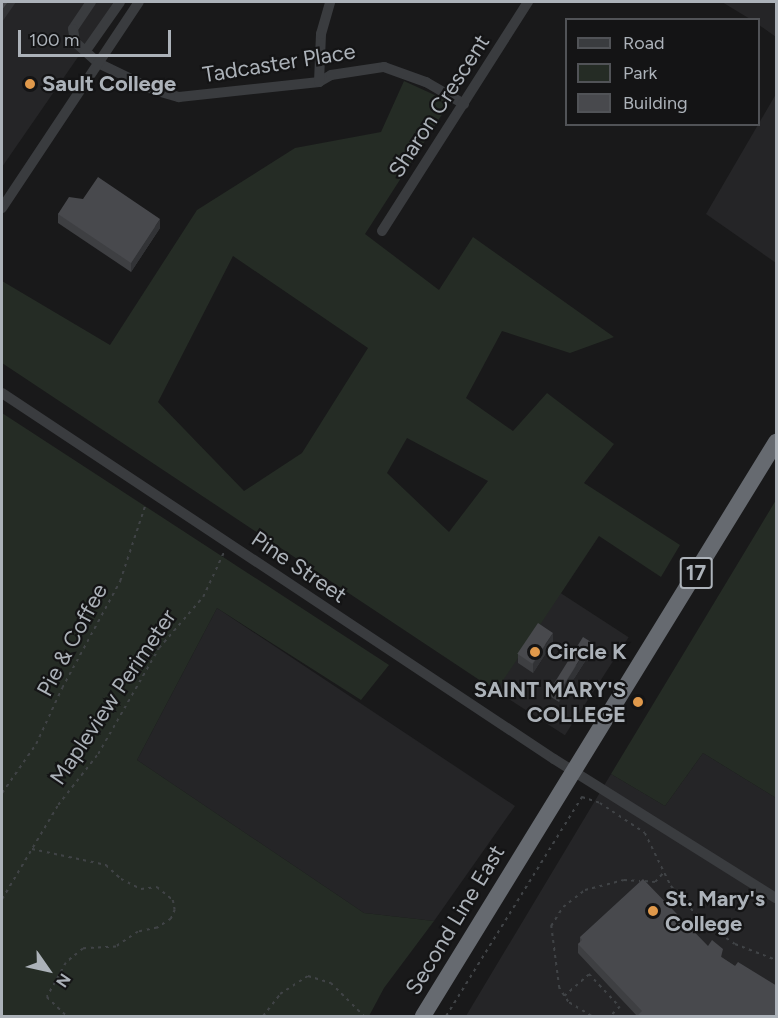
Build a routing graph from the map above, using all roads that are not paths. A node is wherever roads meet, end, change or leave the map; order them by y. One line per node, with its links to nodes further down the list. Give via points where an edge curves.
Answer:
1 (91, 2): 6 (street, via 73,29 75,42)
2 (120, 2): 6 (street)
3 (139, 2): 7 (street)
4 (330, 2): 8 (street, via 321,34)
5 (528, 2): 9 (street, Sharon Crescent)
6 (85, 52): 7 (street, Tadcaster Place)
7 (98, 63): 8 (street, Tadcaster Place, via 154,90 179,97); 10 (street)
8 (319, 82): 9 (street, Tadcaster Place, via 331,75 384,67 426,82)
9 (464, 104): 11 (street, Sharon Crescent)
10 (2, 208)
11 (382, 231)
12 (2, 393): 14 (street, Pine Street)
13 (777, 442): 14 (highway, Second Line East / 17)
14 (574, 771): 15 (street, Pine Street); 16 (highway, Second Line East / 17)
15 (777, 898)
16 (423, 1017)

